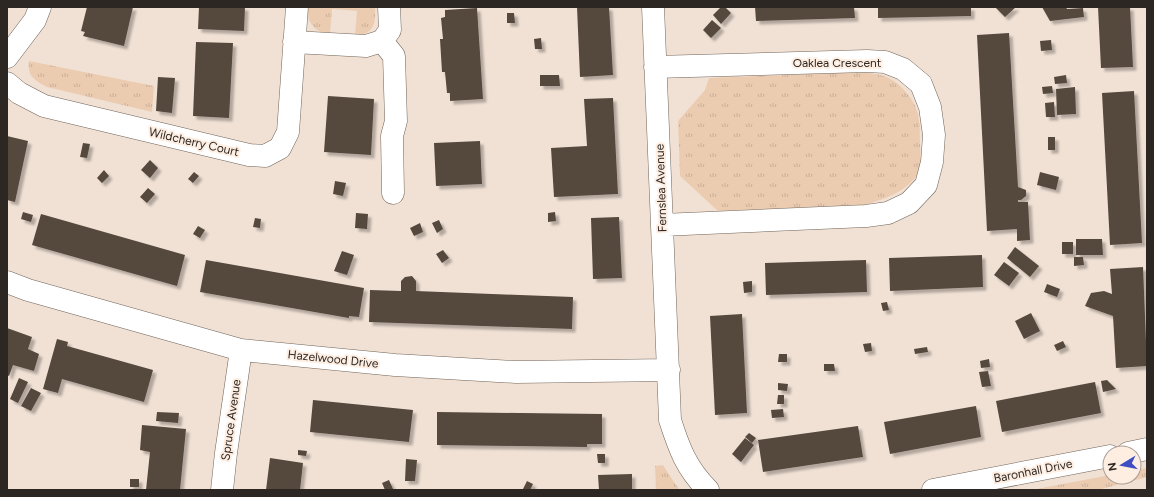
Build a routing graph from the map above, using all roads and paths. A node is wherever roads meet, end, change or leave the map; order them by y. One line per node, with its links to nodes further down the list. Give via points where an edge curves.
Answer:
1 (40, 7): 7 (street, via 35,20)
2 (297, 7): 6 (street, Wildcherry Court)
3 (389, 7): 5 (street, via 390,30)
4 (653, 7): 8 (street, Fernslea Avenue)
5 (382, 41): 6 (street, via 366,46); 10 (street, via 394,56 396,121 392,136)
6 (294, 42): 9 (street, Wildcherry Court, via 288,132 280,148 265,156 249,155 44,106)
7 (7, 57)
8 (655, 67): 11 (street, Fernslea Avenue); 11 (street, Oaklea Crescent, via 885,62 902,69 921,84 930,107 934,135 932,162 926,186 909,203 888,213)
9 (7, 83)
10 (393, 193)
11 (662, 225): 14 (street, Fernslea Avenue)
12 (7, 282): 13 (street, Hazelwood Drive)
13 (241, 350): 14 (street, Hazelwood Drive, via 395,365 516,372); 16 (street, Spruce Avenue)
14 (669, 370): 17 (street, via 670,420 679,449 696,479)
15 (1102, 458): 18 (street, Baronhall Drive)
16 (222, 490)
17 (708, 490)
18 (933, 490)

